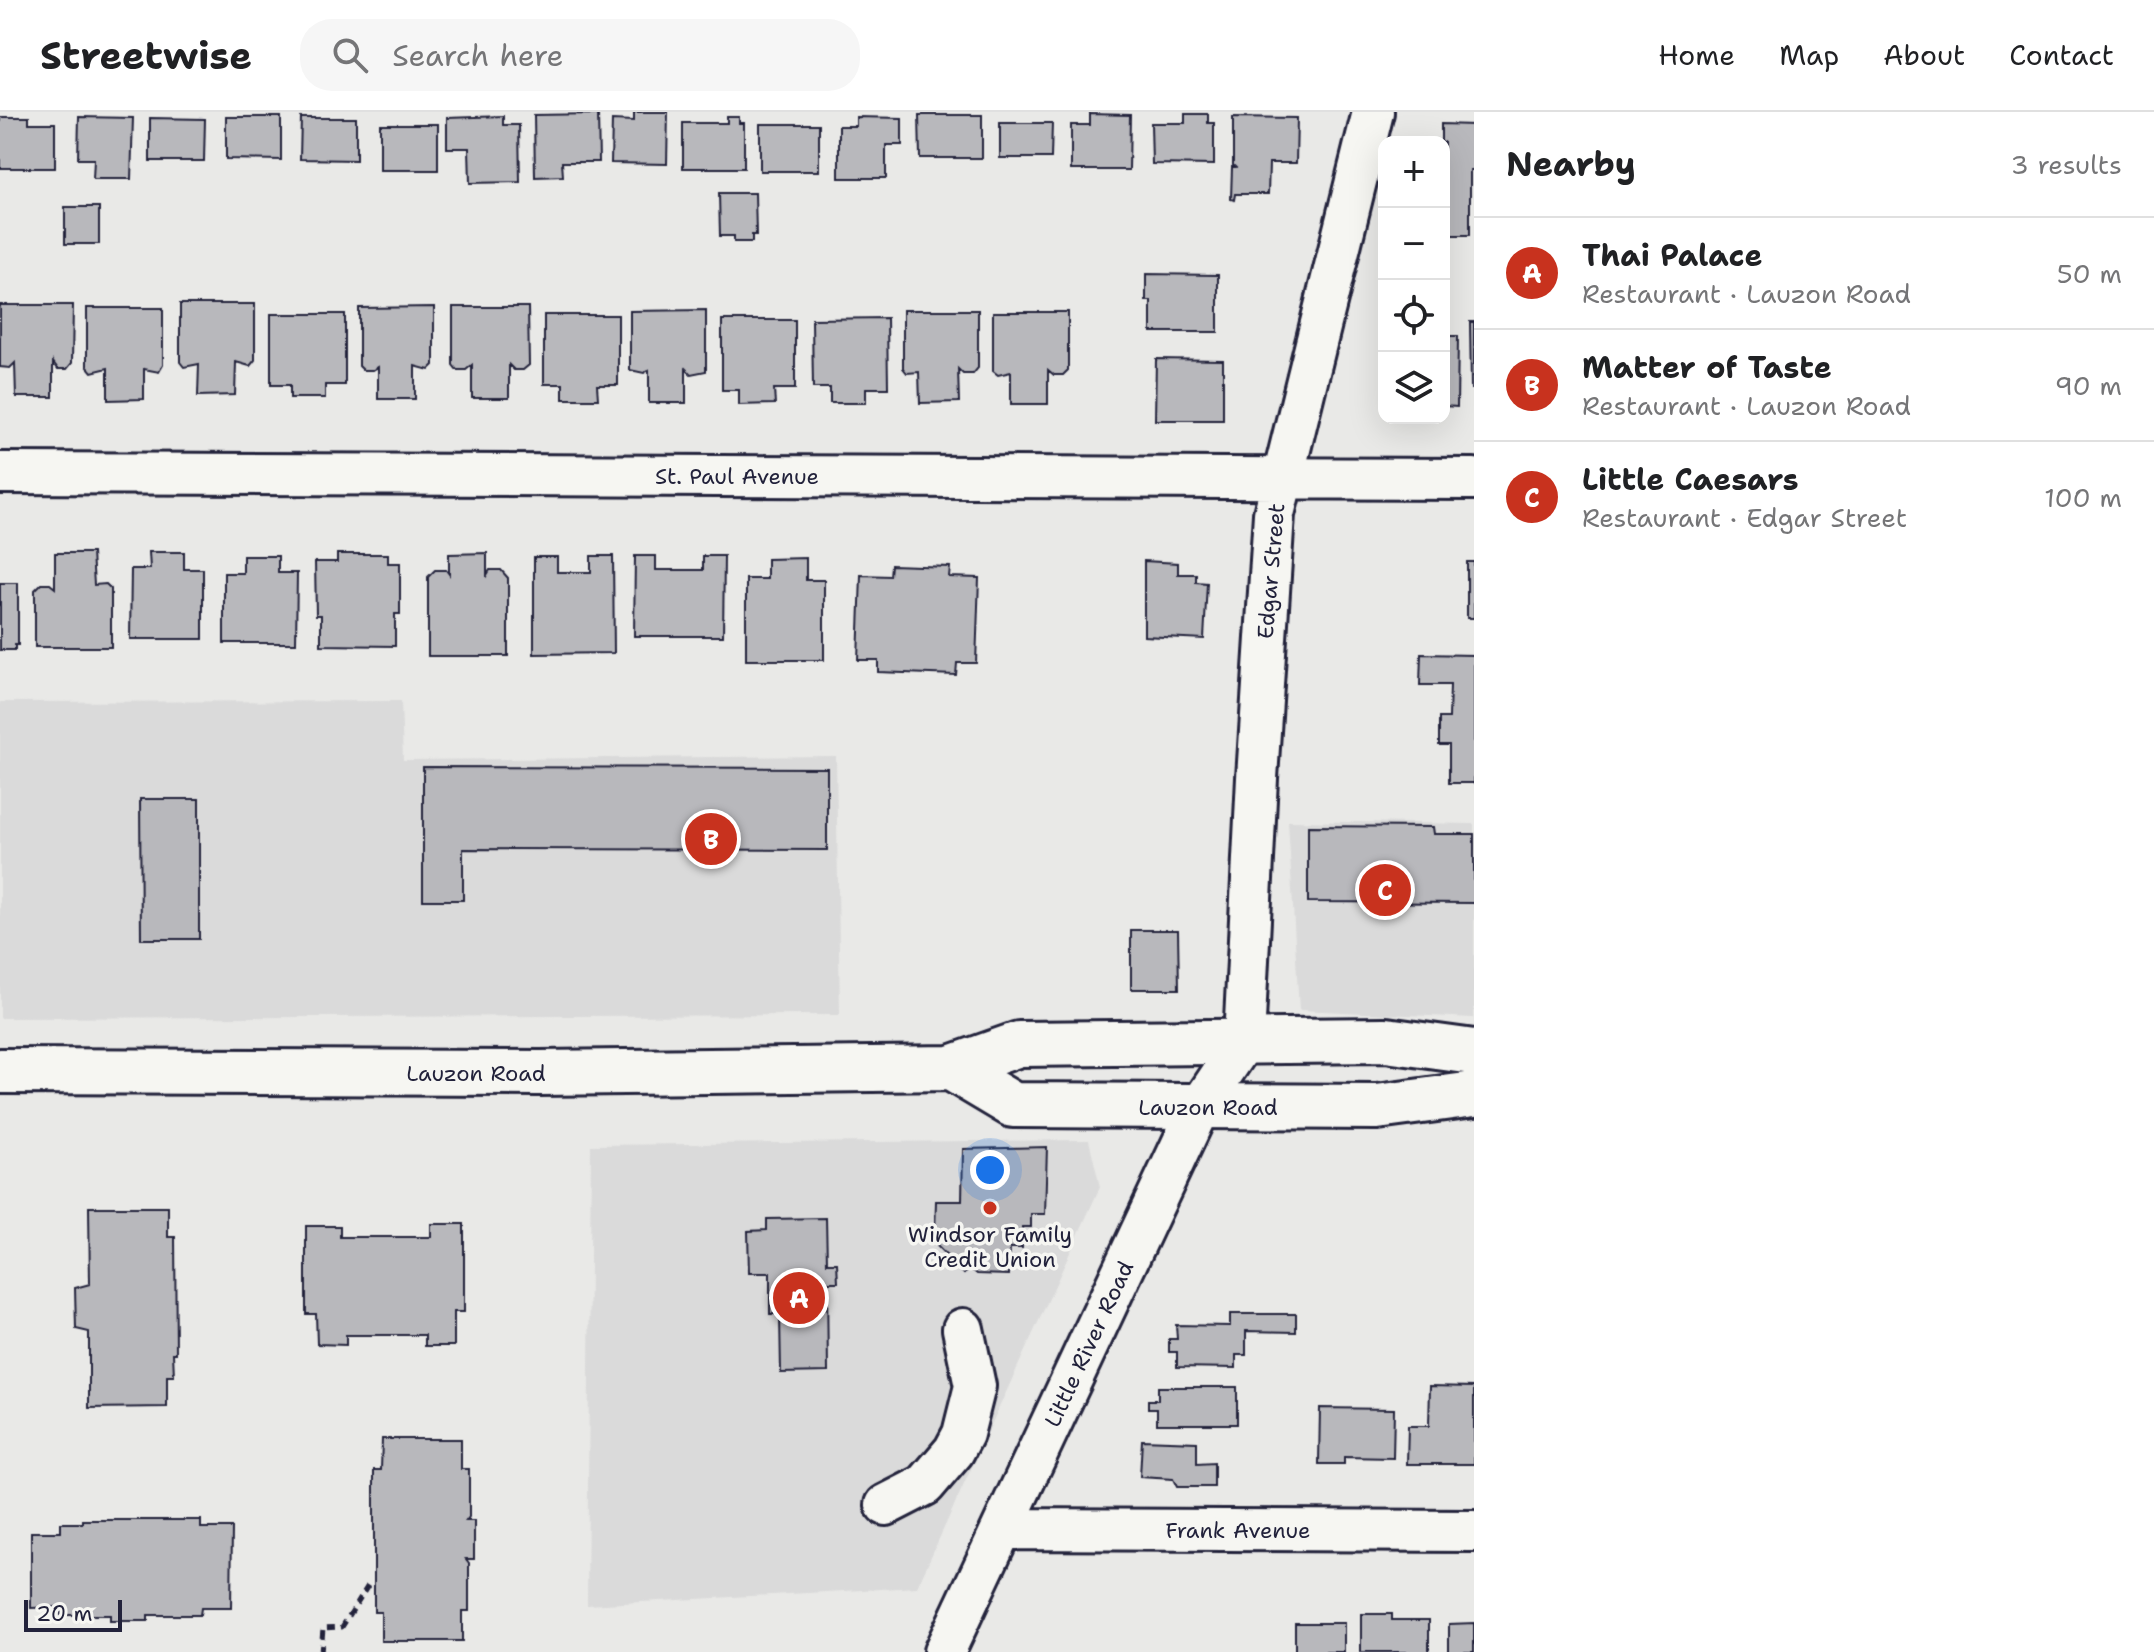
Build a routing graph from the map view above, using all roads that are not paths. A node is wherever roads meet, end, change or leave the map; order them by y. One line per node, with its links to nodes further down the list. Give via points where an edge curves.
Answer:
1 (1373, 112): 3 (street, Edgar Street)
2 (0, 473): 3 (street, St. Paul Avenue)
3 (1281, 479): 4 (street, St. Paul Avenue); 5 (street, Edgar Street, via 1269,568)
4 (1474, 479)
5 (1244, 1041): 6 (main road, Lauzon Road, via 1386,1040); 7 (main road, Lauzon Road, via 1019,1044); 10 (street, Little River Road)
6 (1474, 1052)
7 (951, 1068): 8 (main road, Lauzon Road); 10 (main road, Lauzon Road, via 1013,1105)
8 (0, 1071)
9 (1474, 1094): 10 (main road, Lauzon Road, via 1377,1107)
10 (1199, 1108): 13 (street, Little River Road)
11 (963, 1329): 12 (street, via 975,1386 963,1434 925,1485)
12 (886, 1505)
13 (1002, 1529): 14 (street, Frank Avenue); 15 (street, Little River Road)
14 (1474, 1531)
15 (944, 1652)

